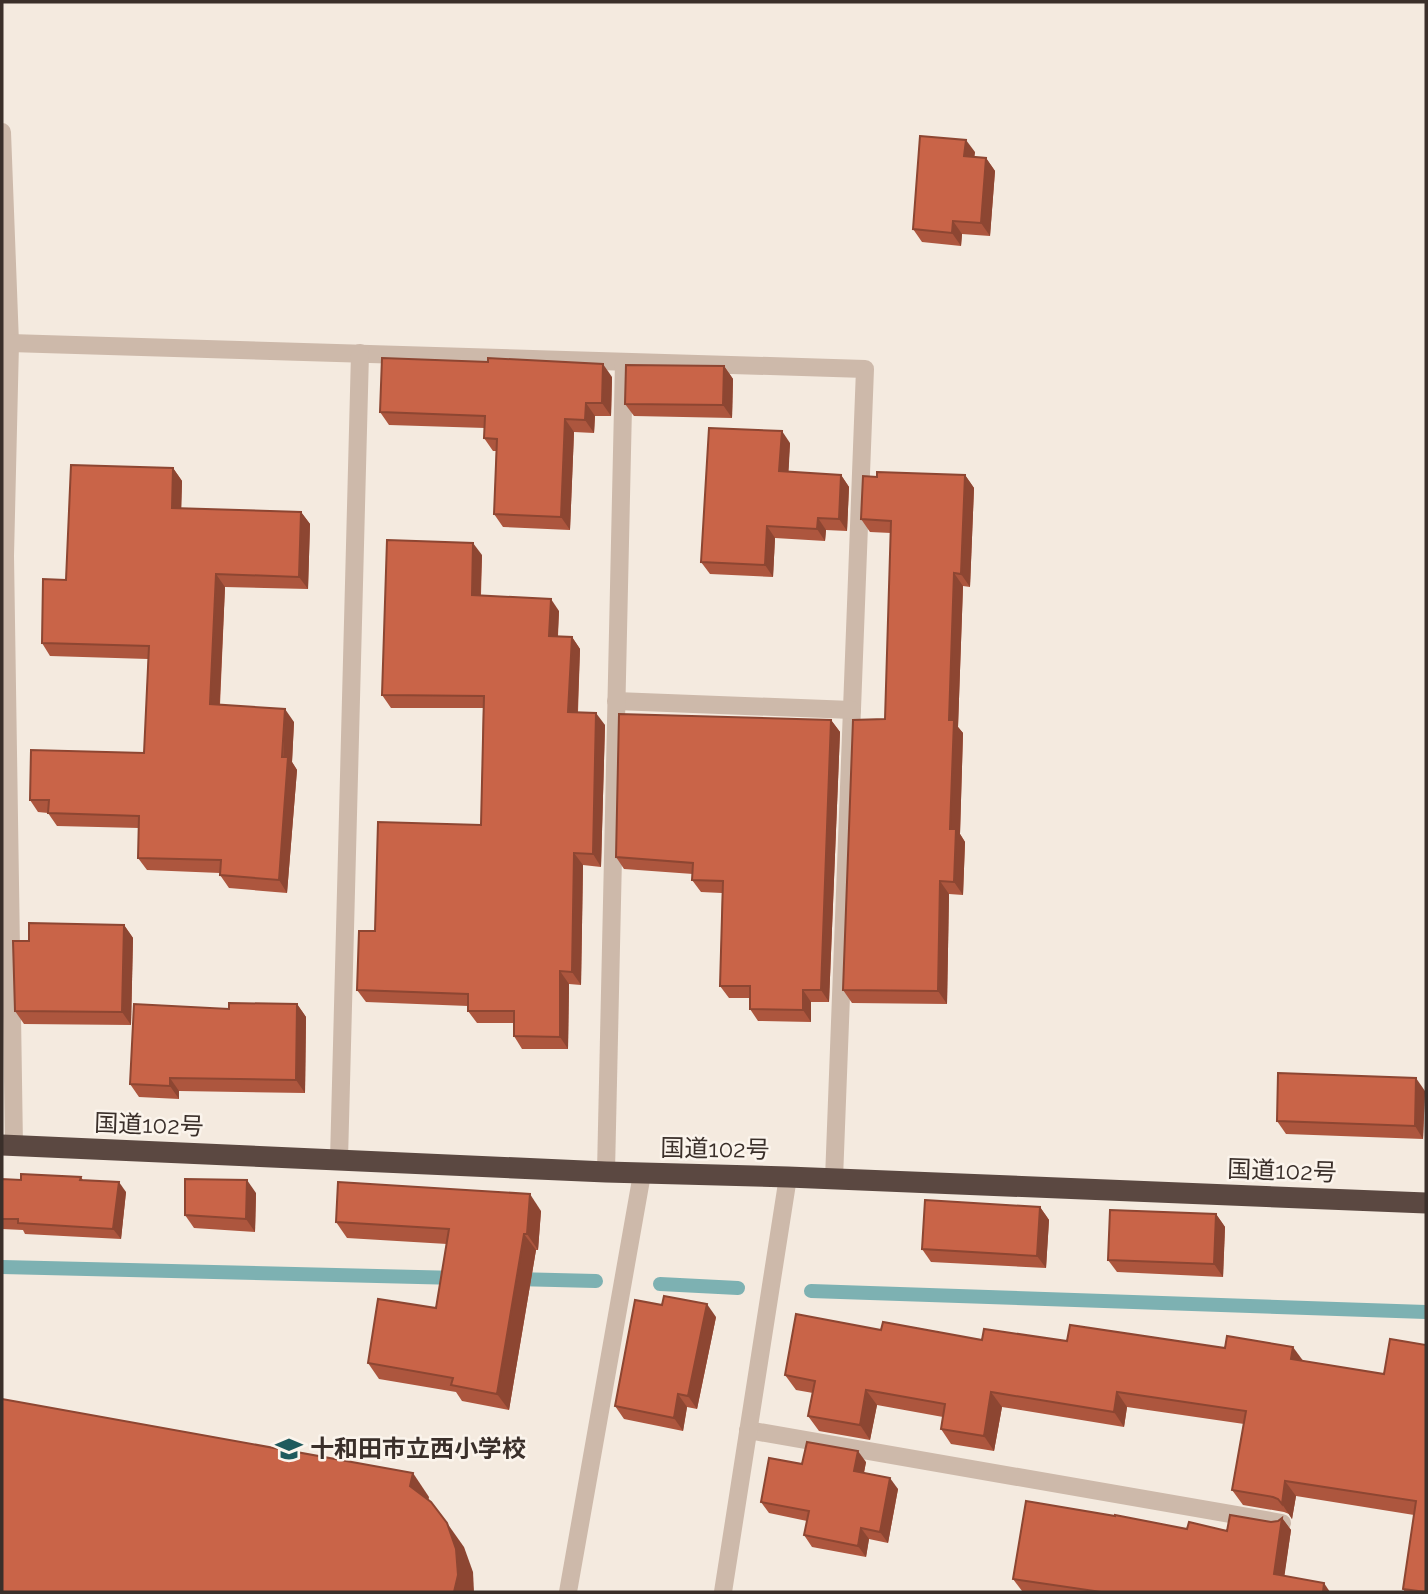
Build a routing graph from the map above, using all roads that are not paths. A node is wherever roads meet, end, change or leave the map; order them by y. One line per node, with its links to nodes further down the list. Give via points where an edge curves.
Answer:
1 (2, 132): 2 (street)
2 (10, 343): 3 (street); 5 (street)
3 (360, 354): 4 (street); 9 (street)
4 (624, 362): 6 (street); 7 (street, via 865,369)
5 (3, 556): 8 (street)
6 (617, 701): 7 (street); 10 (street)
7 (852, 710): 13 (street)
8 (8, 1146): 9 (highway, 国道102号)
9 (339, 1160): 10 (highway, 国道102号)
10 (606, 1172): 11 (highway, 国道102号)
11 (642, 1174): 12 (highway, 国道102号); 17 (street)
12 (788, 1177): 13 (highway, 国道102号); 15 (street)
13 (834, 1179): 14 (highway, 国道102号)
14 (1426, 1203)
15 (748, 1430): 16 (street); 18 (street)
16 (1282, 1523)
17 (568, 1592)
18 (723, 1592)

